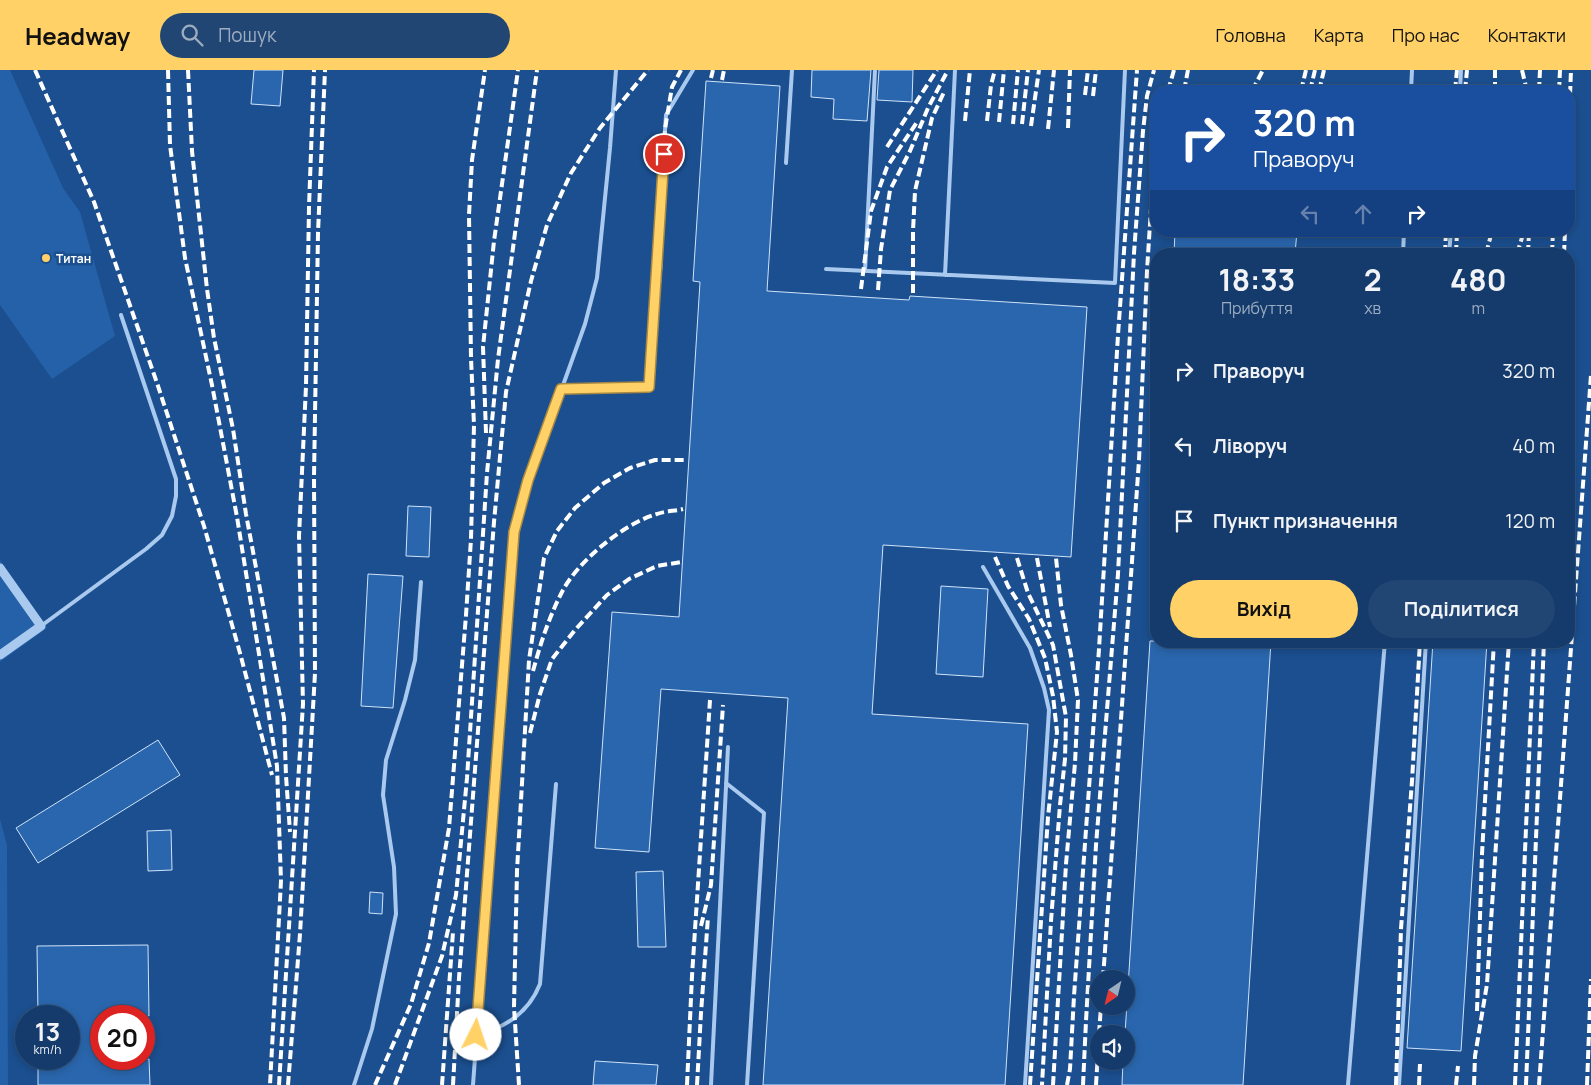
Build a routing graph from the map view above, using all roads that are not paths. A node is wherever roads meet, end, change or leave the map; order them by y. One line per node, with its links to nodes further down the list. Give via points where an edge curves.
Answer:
1 (616, 70): 16 (lane, via 597,278 585,324)
2 (693, 70): 16 (lane, via 666,115 649,387)
3 (792, 70): 11 (lane)
4 (875, 70): 13 (lane)
5 (955, 70): 14 (lane)
6 (1125, 70): 14 (lane, via 1115,283)
7 (1412, 70): 9 (lane)
8 (1461, 70): 10 (lane)
9 (1411, 85)
10 (1460, 85)
11 (786, 163)
12 (826, 269): 13 (lane)
13 (866, 271): 14 (lane)
14 (945, 275)
15 (121, 315): 20 (lane, via 176,480 172,516 162,534 146,550)
16 (561, 389): 27 (lane, via 528,480 514,532)
17 (983, 566): 32 (lane, via 1030,648 1049,710)
18 (0, 568): 20 (street)
19 (421, 582): 28 (lane, via 415,660 386,760 383,795 394,867 396,914 372,1029)
20 (40, 626): 23 (street)
21 (1384, 648): 33 (lane)
22 (1426, 648): 34 (lane)
23 (0, 655)
24 (728, 747): 25 (lane)
25 (726, 783): 30 (lane); 31 (lane, via 764,813)
26 (556, 784): 27 (lane, via 540,984 519,1015 499,1028)
27 (476, 1035): 29 (lane)
28 (354, 1085)
29 (472, 1085)
30 (711, 1085)
31 (746, 1085)
32 (1025, 1085)
33 (1348, 1085)
34 (1400, 1085)

